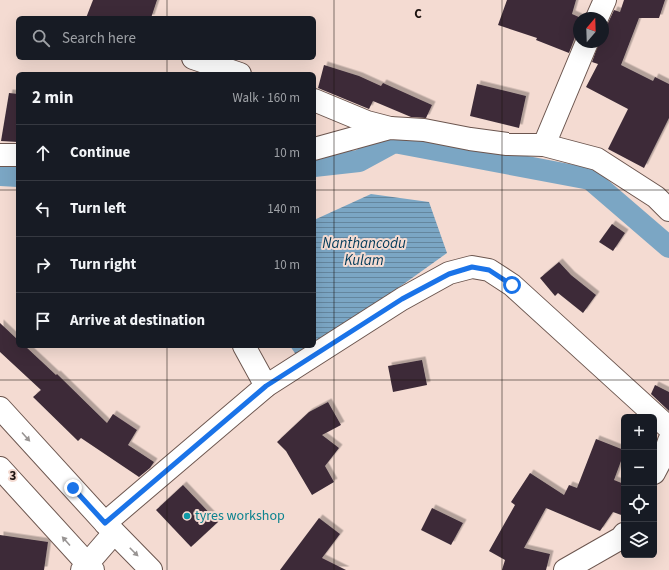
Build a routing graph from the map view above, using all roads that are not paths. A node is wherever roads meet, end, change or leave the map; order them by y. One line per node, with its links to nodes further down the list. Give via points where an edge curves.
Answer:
1 (605, 0): 2 (street)
2 (600, 12)
3 (584, 48): 8 (street)
4 (199, 60): 5 (street)
5 (234, 72)
6 (316, 101): 7 (street, via 367,122)
7 (390, 128): 8 (street, via 424,130 507,144); 9 (street)
8 (544, 145): 12 (street, via 596,159 656,197)
9 (316, 148)
10 (0, 155): 11 (street)
11 (16, 155)
12 (669, 210)
13 (245, 348): 14 (street)
14 (266, 386): 16 (street, via 402,299 449,274 472,267 489,270 512,285); 20 (street)
15 (0, 408): 20 (street, one-way to 20)
16 (669, 428)
17 (669, 441): 18 (street)
18 (657, 467)
19 (0, 468): 22 (street, one-way to 19)
20 (109, 528): 22 (street); 23 (street, one-way to 23)
21 (621, 538): 24 (street)
22 (87, 568)
23 (151, 570)
24 (565, 570)

